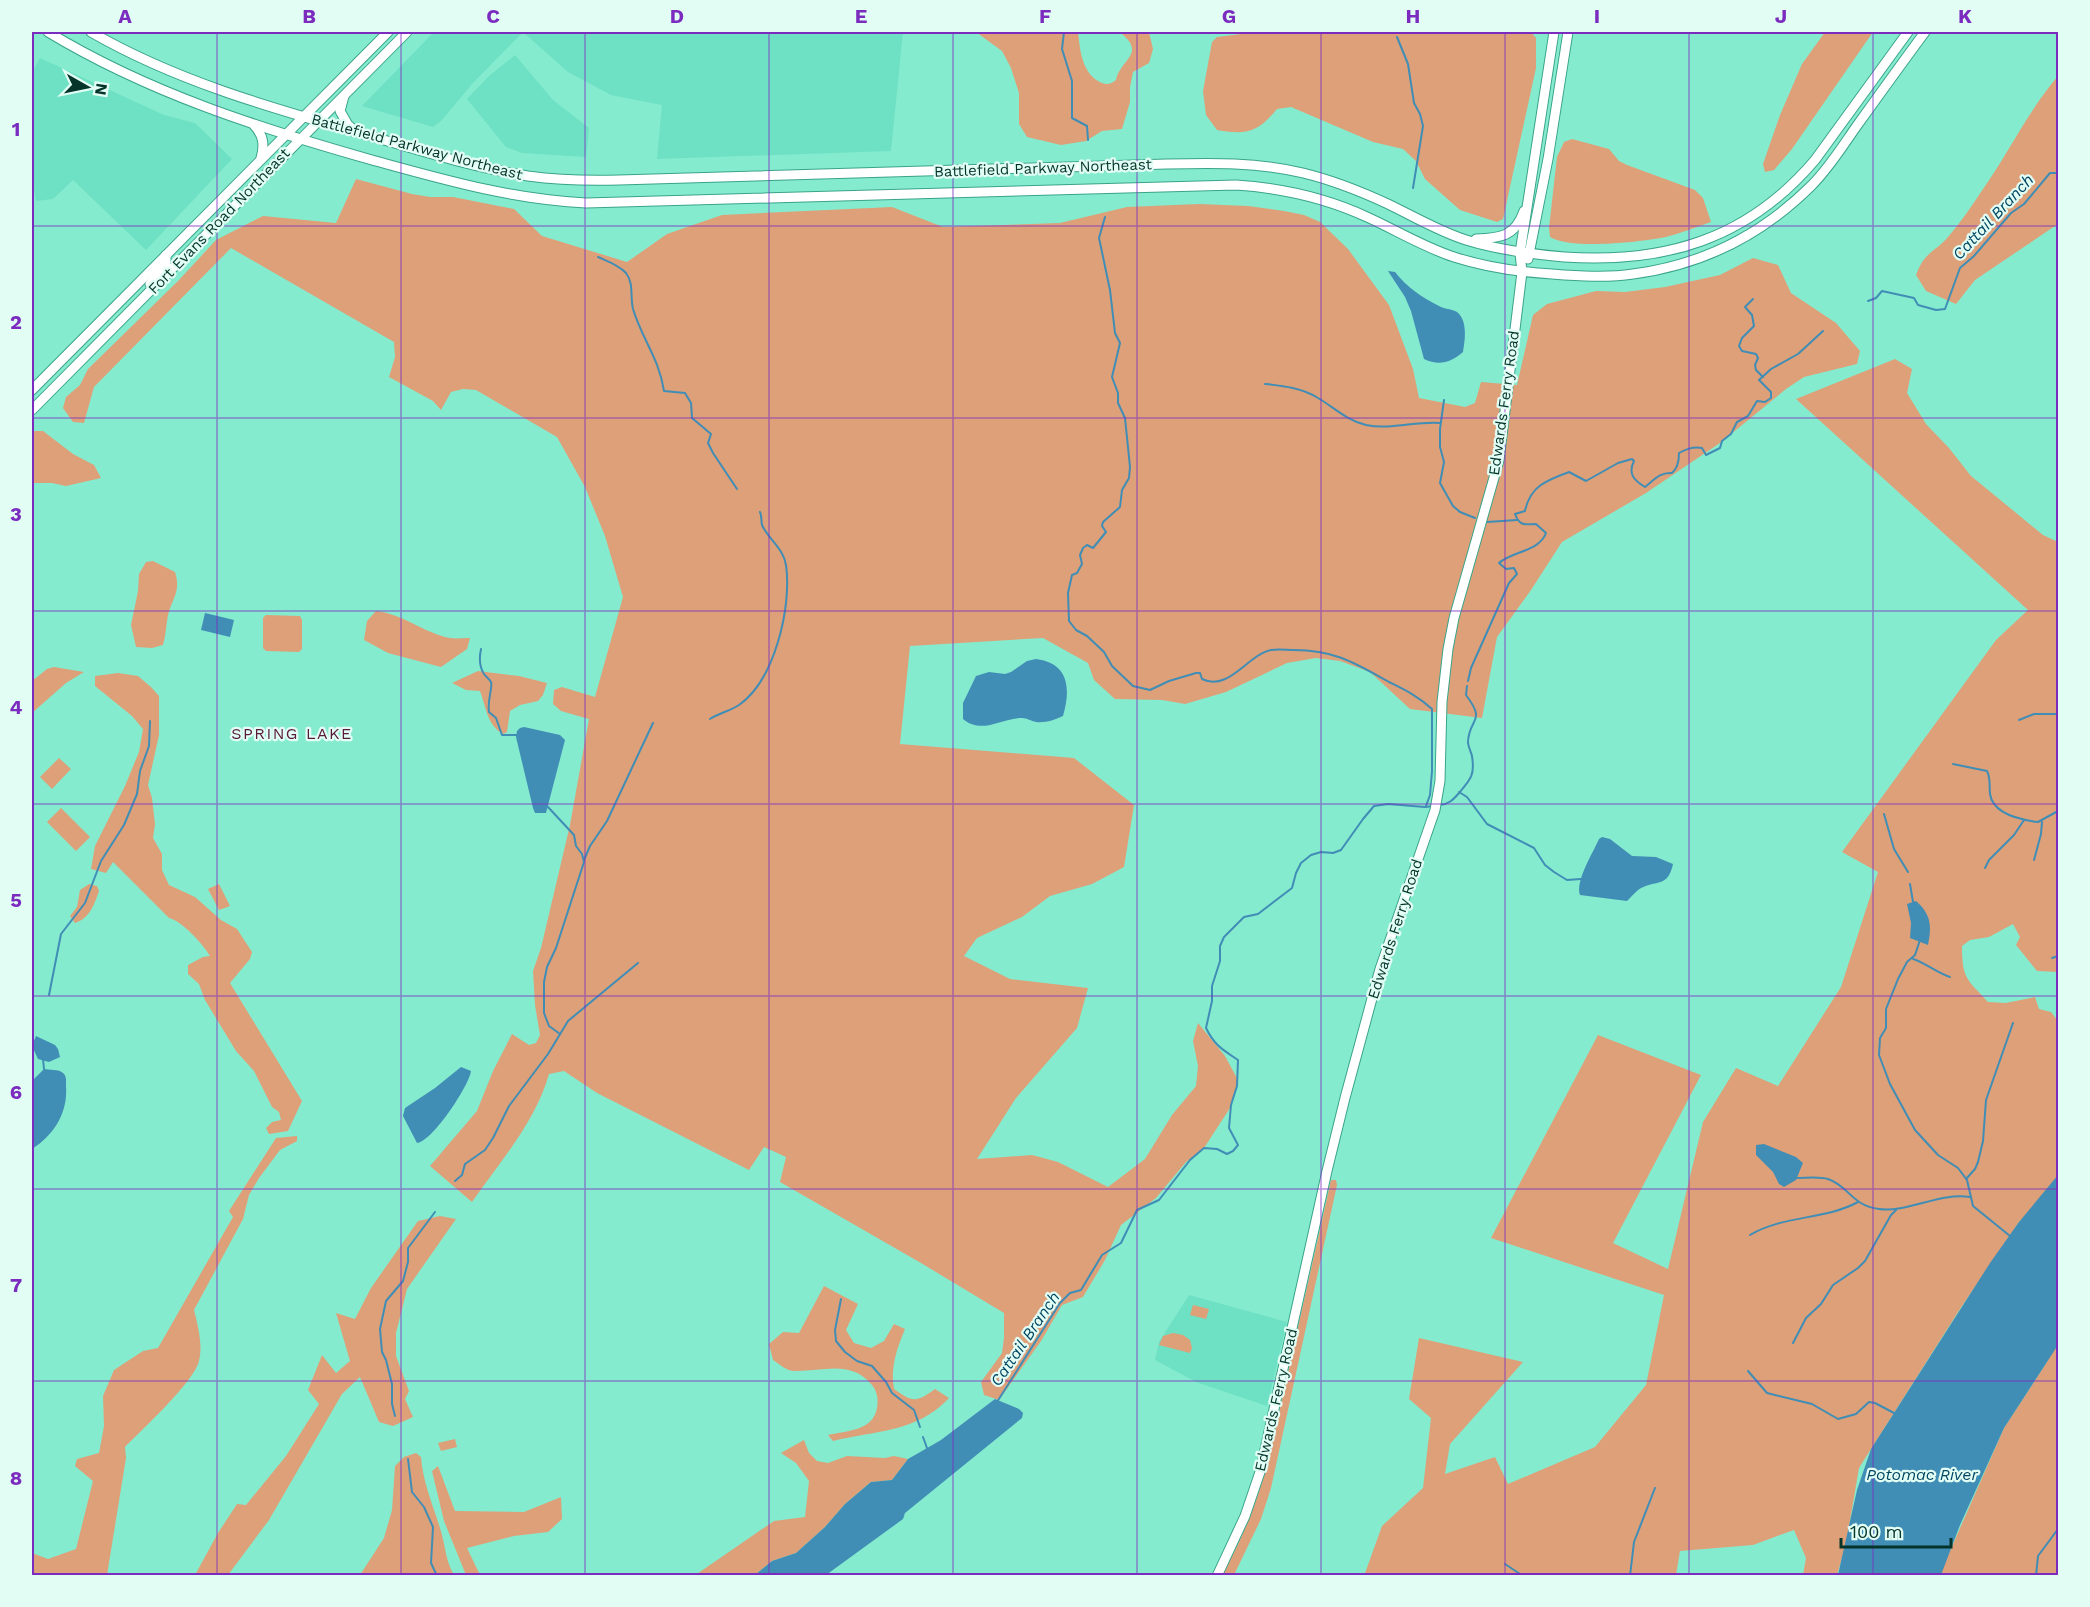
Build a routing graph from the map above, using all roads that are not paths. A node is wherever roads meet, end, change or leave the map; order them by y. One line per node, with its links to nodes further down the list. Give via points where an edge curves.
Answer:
1 (48, 32): 12 (main road, Battlefield Parkway Northeast, via 145,82)
2 (91, 32): 10 (main road, Battlefield Parkway Northeast, via 208,86)
3 (388, 32): 10 (main road, Fort Evans Road Northeast)
4 (407, 32): 9 (main road, Fort Evans Road Northeast)
5 (1554, 32): 17 (main road)
6 (1568, 32): 19 (main road, via 1548,159)
7 (1908, 32): 19 (main road, Battlefield Parkway Northeast, via 1804,174 1746,220 1698,243 1654,255 1599,259)
8 (1925, 32): 21 (main road, Battlefield Parkway Northeast, via 1814,183 1747,237 1703,257 1632,274)
9 (344, 95): 11 (main road, Fort Evans Road Northeast); 13 (main road, via 340,111)
10 (302, 117): 11 (main road, Battlefield Parkway Northeast); 14 (main road, Fort Evans Road Northeast)
11 (317, 121): 13 (main road, Battlefield Parkway Northeast); 15 (main road, Fort Evans Road Northeast)
12 (254, 125): 14 (main road, Battlefield Parkway Northeast); 16 (main road, via 264,142)
13 (357, 132): 18 (main road, Battlefield Parkway Northeast, via 485,168 570,180 1248,165 1302,172 1351,188)
14 (285, 134): 15 (main road, Battlefield Parkway Northeast); 16 (main road, Fort Evans Road Northeast)
15 (299, 139): 21 (main road, Battlefield Parkway Northeast, via 474,188 563,202 1256,186 1324,200 1453,257); 22 (main road, Fort Evans Road Northeast)
16 (260, 159): 20 (main road, Fort Evans Road Northeast)
17 (1530, 195): 18 (main road, via 1522,216 1508,235); 19 (main road)
18 (1466, 240): 19 (main road, Battlefield Parkway Northeast)
19 (1525, 254): 21 (main road, Edwards Ferry Road)
20 (166, 255): 22 (main road, via 166,264); 23 (main road, Fort Evans Road Northeast)
21 (1522, 272): 25 (main road, Edwards Ferry Road, via 1499,460 1448,649 1436,806 1380,969 1327,1172 1260,1472 1245,1516)
22 (124, 316): 24 (main road, Fort Evans Road Northeast)
23 (32, 390)
24 (32, 410)
25 (1217, 1575)

